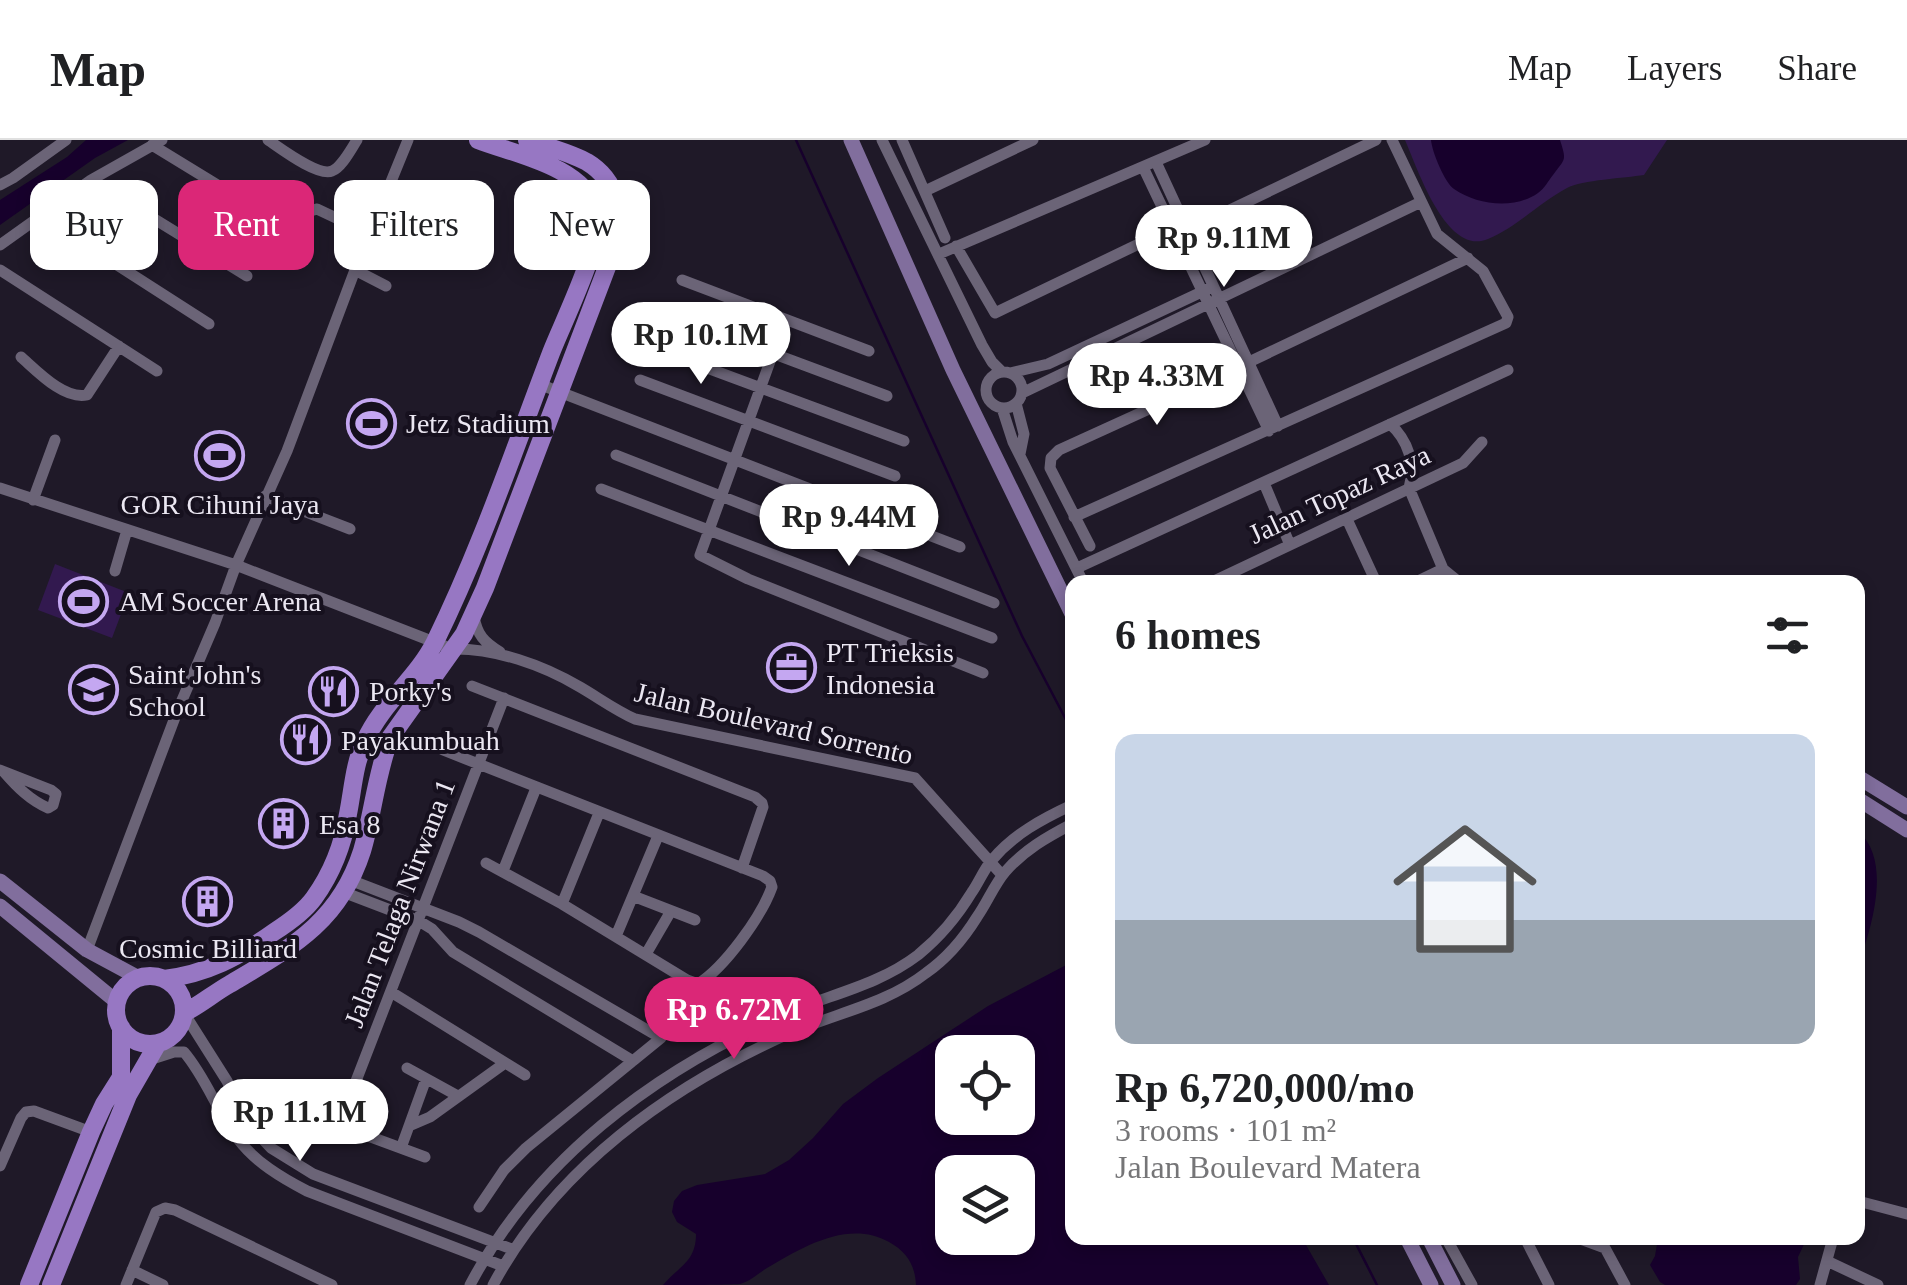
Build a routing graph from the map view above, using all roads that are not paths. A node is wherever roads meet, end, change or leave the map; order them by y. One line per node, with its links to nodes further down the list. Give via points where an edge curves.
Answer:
1 (66, 140): 20 (street)
2 (268, 140): 3 (street, via 327,172)
3 (357, 140)
4 (408, 140): 19 (street)
5 (478, 140): 52 (main road, via 574,178 588,190 600,218 596,245)
6 (851, 140): 94 (main road)
7 (882, 140): 30 (street)
8 (902, 140): 21 (street)
9 (1033, 140): 21 (street)
10 (1205, 140): 15 (street)
11 (1376, 140): 26 (street)
12 (1392, 140): 22 (street)
13 (157, 142): 17 (street); 18 (street)
14 (537, 142): 54 (main road, via 589,164 614,194 621,219)
15 (1156, 162): 16 (street); 26 (street)
16 (1142, 167): 25 (street); 29 (street)
17 (91, 180)
18 (212, 180)
19 (392, 180)
20 (0, 184)
21 (925, 191): 27 (street)
22 (1421, 202): 31 (street, via 1438,234); 38 (street)
23 (158, 221): 35 (street)
24 (30, 224): 28 (street)
25 (1172, 228): 29 (street, via 993,313); 38 (street)
26 (1188, 230): 38 (street)
27 (945, 238)
28 (0, 245)
29 (956, 246): 30 (street)
30 (939, 254): 50 (street)
31 (1468, 258): 47 (street); 60 (street, via 1483,271 1506,323)
32 (0, 270): 42 (street)
33 (126, 270): 41 (street)
34 (355, 270): 37 (street); 72 (street)
35 (247, 276)
36 (682, 280): 40 (street)
37 (386, 286)
38 (1211, 294): 47 (street); 50 (street, via 1048,364); 56 (street)
39 (670, 315): 45 (street)
40 (785, 320): 44 (street); 45 (street)
41 (210, 324)
42 (119, 346): 46 (street, via 82,397); 48 (street)
43 (656, 348): 53 (street)
44 (868, 351)
45 (773, 354): 53 (street); 55 (street)
46 (20, 357)
47 (1244, 365): 60 (street); 77 (street, via 1052,456 1050,468)
48 (158, 370)
49 (1508, 370): 59 (street)
50 (1001, 374): 56 (street, via 1020,381); 57 (street, via 988,382 987,394)
51 (640, 380): 58 (street)
52 (539, 384): 54 (street); 73 (main road)
53 (760, 388): 58 (street); 62 (street)
54 (559, 392): 66 (street); 76 (main road)
55 (887, 396)
56 (1019, 398): 57 (street); 64 (street)
57 (1002, 408): 64 (street)
58 (748, 420): 66 (street); 67 (street)
59 (1390, 424): 68 (street); 70 (street, via 1409,453)
60 (1274, 428): 77 (street)
61 (54, 440): 75 (street)
62 (904, 441)
63 (1482, 442): 70 (street, Jalan Topaz Raya, via 1464,462)
64 (1020, 454): 86 (street)
65 (616, 455): 74 (street)
66 (734, 460): 74 (street); 84 (street)
67 (895, 476)
68 (1264, 482): 82 (street); 86 (street)
69 (0, 488): 75 (street, Jalan Boulevard Sorrento)
70 (1409, 488): 78 (street, Jalan Topaz Raya); 87 (street)
71 (601, 489): 81 (street)
72 (266, 496): 79 (street); 85 (street)
73 (497, 496): 76 (main road); 97 (main road)
74 (720, 497): 81 (street); 95 (street)
75 (33, 500): 80 (street, Jalan Boulevard Sorrento)
76 (516, 502): 96 (main road)
77 (1074, 517): 83 (street)
78 (1346, 518): 82 (street, Jalan Topaz Raya); 91 (street)
79 (350, 529)
80 (126, 530): 85 (street, Jalan Boulevard Sorrento); 88 (street)
81 (708, 530): 98 (street); 100 (street, via 702,558)
82 (1290, 544): 90 (street, Jalan Topaz Raya)
83 (1090, 546)
84 (960, 547)
85 (236, 565): 97 (street, Jalan Boulevard Sorrento); 128 (street)
86 (1076, 568): 89 (street)
87 (1442, 569): 92 (street); 93 (street)
88 (115, 571)
89 (1080, 575)
90 (1237, 575)
91 (1373, 575)
92 (1430, 575)
93 (1450, 575)
94 (1065, 600)
95 (994, 603)
96 (474, 615): 97 (main road); 99 (street, Jalan Boulevard Sorrento, via 482,639)
97 (448, 638): 99 (street, Jalan Boulevard Sorrento); 120 (main road, via 390,738); 132 (main road, via 395,694 367,736 341,848 312,902 233,959)
98 (992, 638)
99 (507, 657): 114 (street, Jalan Boulevard Sorrento, via 635,719 914,778)
100 (983, 674)
101 (472, 686): 102 (street)
102 (504, 698): 104 (street, Jalan Telaga Nirwana 1); 116 (street, via 755,796 762,807)
103 (443, 750): 104 (street)
104 (479, 764): 106 (street); 125 (street, Jalan Telaga Nirwana 1)
105 (1865, 781): 108 (main road)
106 (536, 788): 110 (street); 117 (street)
107 (1865, 803): 112 (main road)
108 (1907, 807)
109 (1065, 809): 114 (street, via 1020,833)
110 (599, 813): 113 (street); 122 (street)
111 (1065, 828): 118 (street, via 1028,849)
112 (1907, 830)
113 (658, 836): 116 (street); 121 (street)
114 (990, 862): 118 (street, Jalan Boulevard Sorrento); 130 (street, via 944,933)
115 (486, 863): 117 (street)
116 (742, 868): 129 (street, via 772,884 770,894 721,964 698,984)
117 (503, 872): 122 (street)
118 (1002, 875): 133 (street, via 956,945)
119 (0, 881): 128 (main road)
120 (346, 886): 125 (street, via 395,912); 125 (street, via 398,898); 136 (main road, via 307,936)
121 (634, 896): 124 (street); 127 (street)
122 (562, 904): 127 (street)
123 (0, 906): 135 (main road)
124 (672, 912): 126 (street); 129 (street)
125 (421, 915): 134 (street, Jalan Telaga Nirwana 1); 142 (street, via 453,952); 142 (street, via 479,932 661,1038)
126 (695, 920)
127 (616, 936): 129 (street)
128 (87, 950): 131 (main road)
129 (646, 954)
130 (896, 969): 133 (street); 138 (street)
131 (139, 978): 132 (main road); 135 (main road)
132 (164, 978): 136 (main road, via 177,989)
133 (906, 987): 140 (street)
134 (391, 992): 143 (street); 151 (street, Jalan Telaga Nirwana 1)
135 (117, 1002): 137 (main road)
136 (184, 1013): 139 (main road, via 173,1035); 157 (street, via 270,1148)
137 (121, 1027): 139 (main road, via 141,1042); 153 (main road, via 121,1077)
138 (748, 1032): 140 (street); 145 (street)
139 (158, 1042): 141 (main road)
140 (757, 1049): 148 (street)
141 (148, 1061): 158 (street, via 184,1052 240,1142 284,1179); 171 (main road)
142 (633, 1062): 160 (street, via 526,1148)
143 (505, 1063): 146 (street); 149 (street)
144 (407, 1068): 147 (street)
145 (674, 1074): 148 (street); 162 (street, via 562,1159)
146 (525, 1075)
147 (426, 1079): 149 (street); 152 (street)
148 (684, 1090): 170 (street, via 576,1173)
149 (458, 1096): 152 (street)
150 (306, 1113): 151 (street)
151 (339, 1125): 154 (street)
152 (410, 1126): 154 (street)
153 (90, 1132): 156 (street, via 26,1112); 169 (main road)
154 (402, 1148): 155 (street)
155 (425, 1157)
156 (0, 1166)
157 (336, 1182): 158 (street); 162 (street)
158 (329, 1199): 172 (street)
159 (1865, 1203): 161 (street)
160 (479, 1207)
161 (1907, 1214)
162 (495, 1242): 170 (street); 172 (street)
163 (1411, 1245): 183 (main road)
164 (1433, 1245): 184 (main road)
165 (1450, 1245): 185 (street)
166 (1529, 1245): 186 (street)
167 (1596, 1245): 187 (street)
168 (1831, 1245): 173 (street)
169 (44, 1247): 171 (main road); 176 (main road)
170 (514, 1250): 174 (street)
171 (63, 1254): 177 (main road)
172 (484, 1259): 174 (street); 181 (street)
173 (1827, 1260): 188 (street); 189 (street)
174 (503, 1266): 182 (street)
175 (132, 1270): 178 (street); 179 (street); 180 (street, via 156,1212 165,1208)
176 (29, 1285)
177 (51, 1285)
178 (126, 1285)
179 (163, 1285)
180 (332, 1285)
181 (470, 1285)
182 (493, 1285)
183 (1432, 1285)
184 (1454, 1285)
185 (1472, 1285)
186 (1549, 1285)
187 (1624, 1285)
188 (1820, 1285)
189 (1878, 1285)

